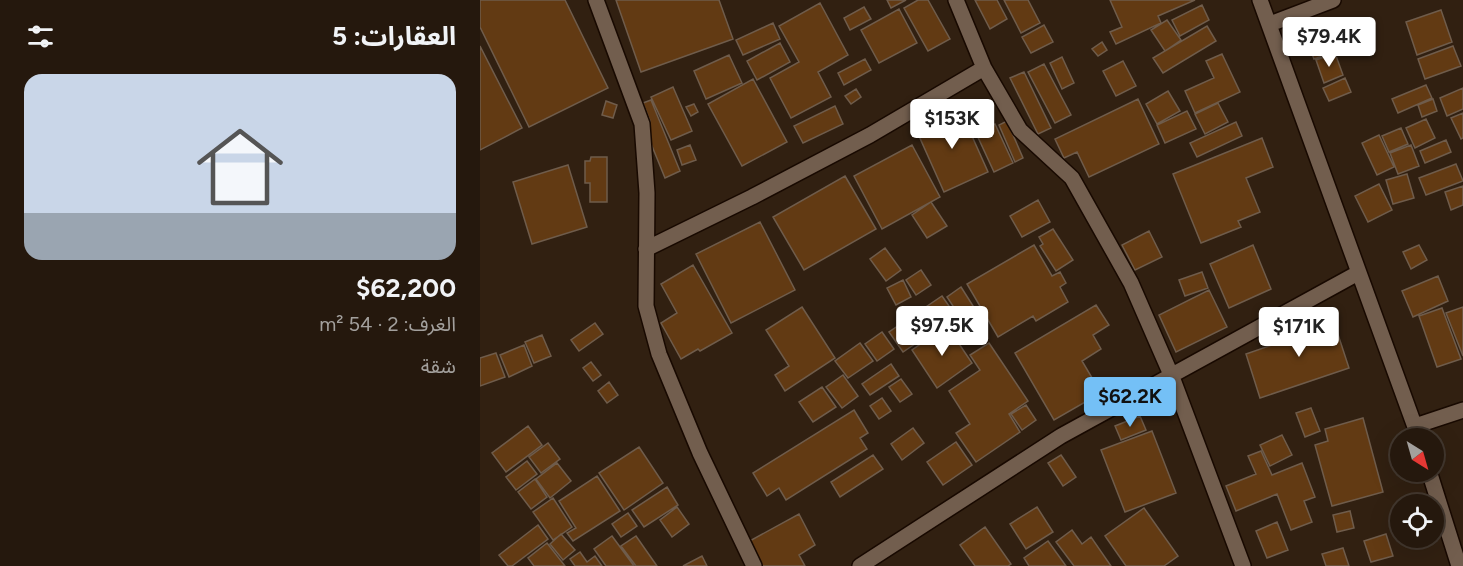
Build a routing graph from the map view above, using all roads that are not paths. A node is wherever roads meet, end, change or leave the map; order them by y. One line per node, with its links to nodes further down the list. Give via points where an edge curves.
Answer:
1 (596, 0): 7 (street, via 642,124)
2 (956, 0): 6 (street)
3 (1260, 0): 5 (street)
4 (1333, 0): 5 (street)
5 (1270, 24): 8 (street)
6 (984, 68): 7 (street, via 861,140); 9 (street, via 1020,130 1072,178 1131,283)
7 (646, 249): 14 (street, via 646,306 659,354 700,453)
8 (1358, 273): 9 (street); 11 (street)
9 (1172, 377): 15 (street, via 1061,436); 16 (street)
10 (1463, 410): 12 (street)
11 (1416, 428)
12 (1425, 428)
13 (1432, 482): 17 (street)
14 (754, 566)
15 (860, 566)
16 (1243, 566)
17 (1459, 566)

